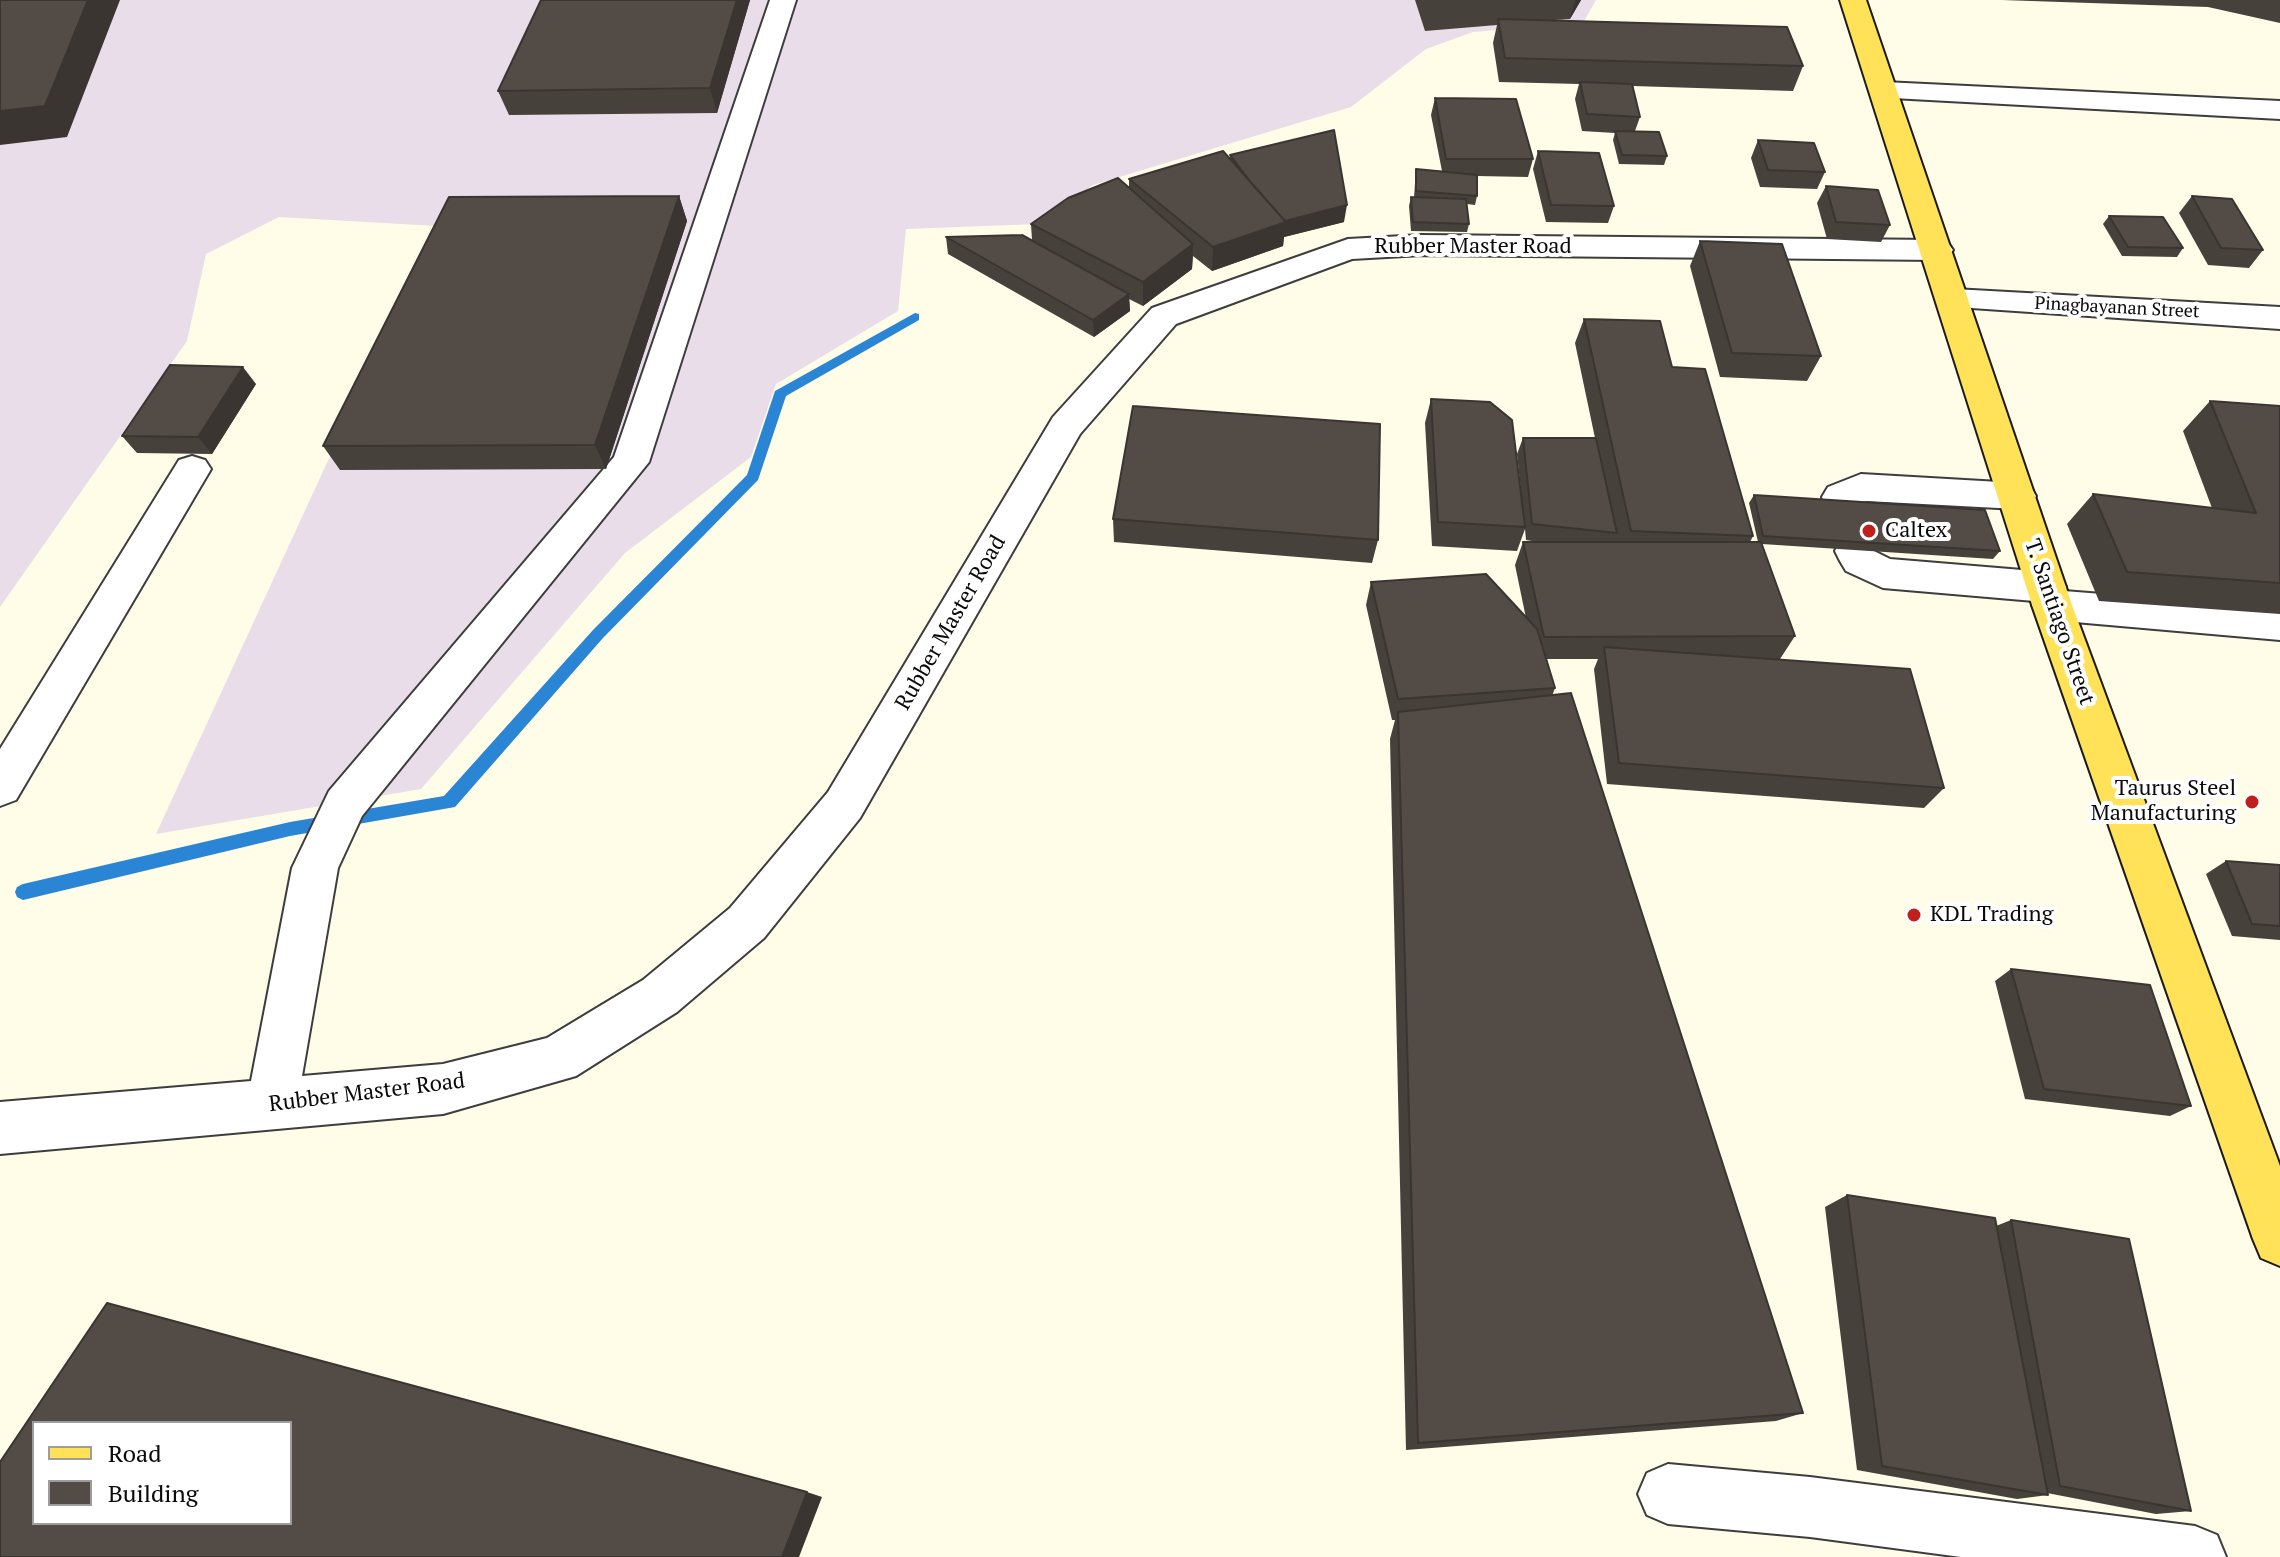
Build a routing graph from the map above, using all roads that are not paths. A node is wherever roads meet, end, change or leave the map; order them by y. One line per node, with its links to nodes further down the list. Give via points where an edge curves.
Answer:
1 (783, 0): 15 (street, via 631,462 345,804 315,868)
2 (1853, 0): 3 (main road, T. Santiago Street)
3 (1884, 91): 4 (street); 5 (main road, T. Santiago Street)
4 (2280, 110)
5 (1937, 250): 6 (main road, T. Santiago Street); 15 (street, Rubber Master Road, via 1437,245 1348,249 1164,316 1066,426 844,805 747,923 660,996 558,1059 443,1089)
6 (1954, 299): 7 (street, Pinagbayanan Street); 9 (main road, T. Santiago Street)
7 (2280, 318)
8 (192, 469): 14 (street)
9 (2017, 496): 10 (street, via 1861,487 1841,497); 12 (main road, T. Santiago Street)
10 (1842, 509)
11 (1854, 551): 12 (street, via 1860,561 1883,573)
12 (2049, 596): 13 (street); 17 (main road, T. Santiago Street)
13 (2280, 624)
14 (0, 787)
15 (272, 1104): 16 (street, Rubber Master Road)
16 (0, 1128)
17 (2280, 1239)
18 (1668, 1494): 19 (street)
19 (2195, 1557)

